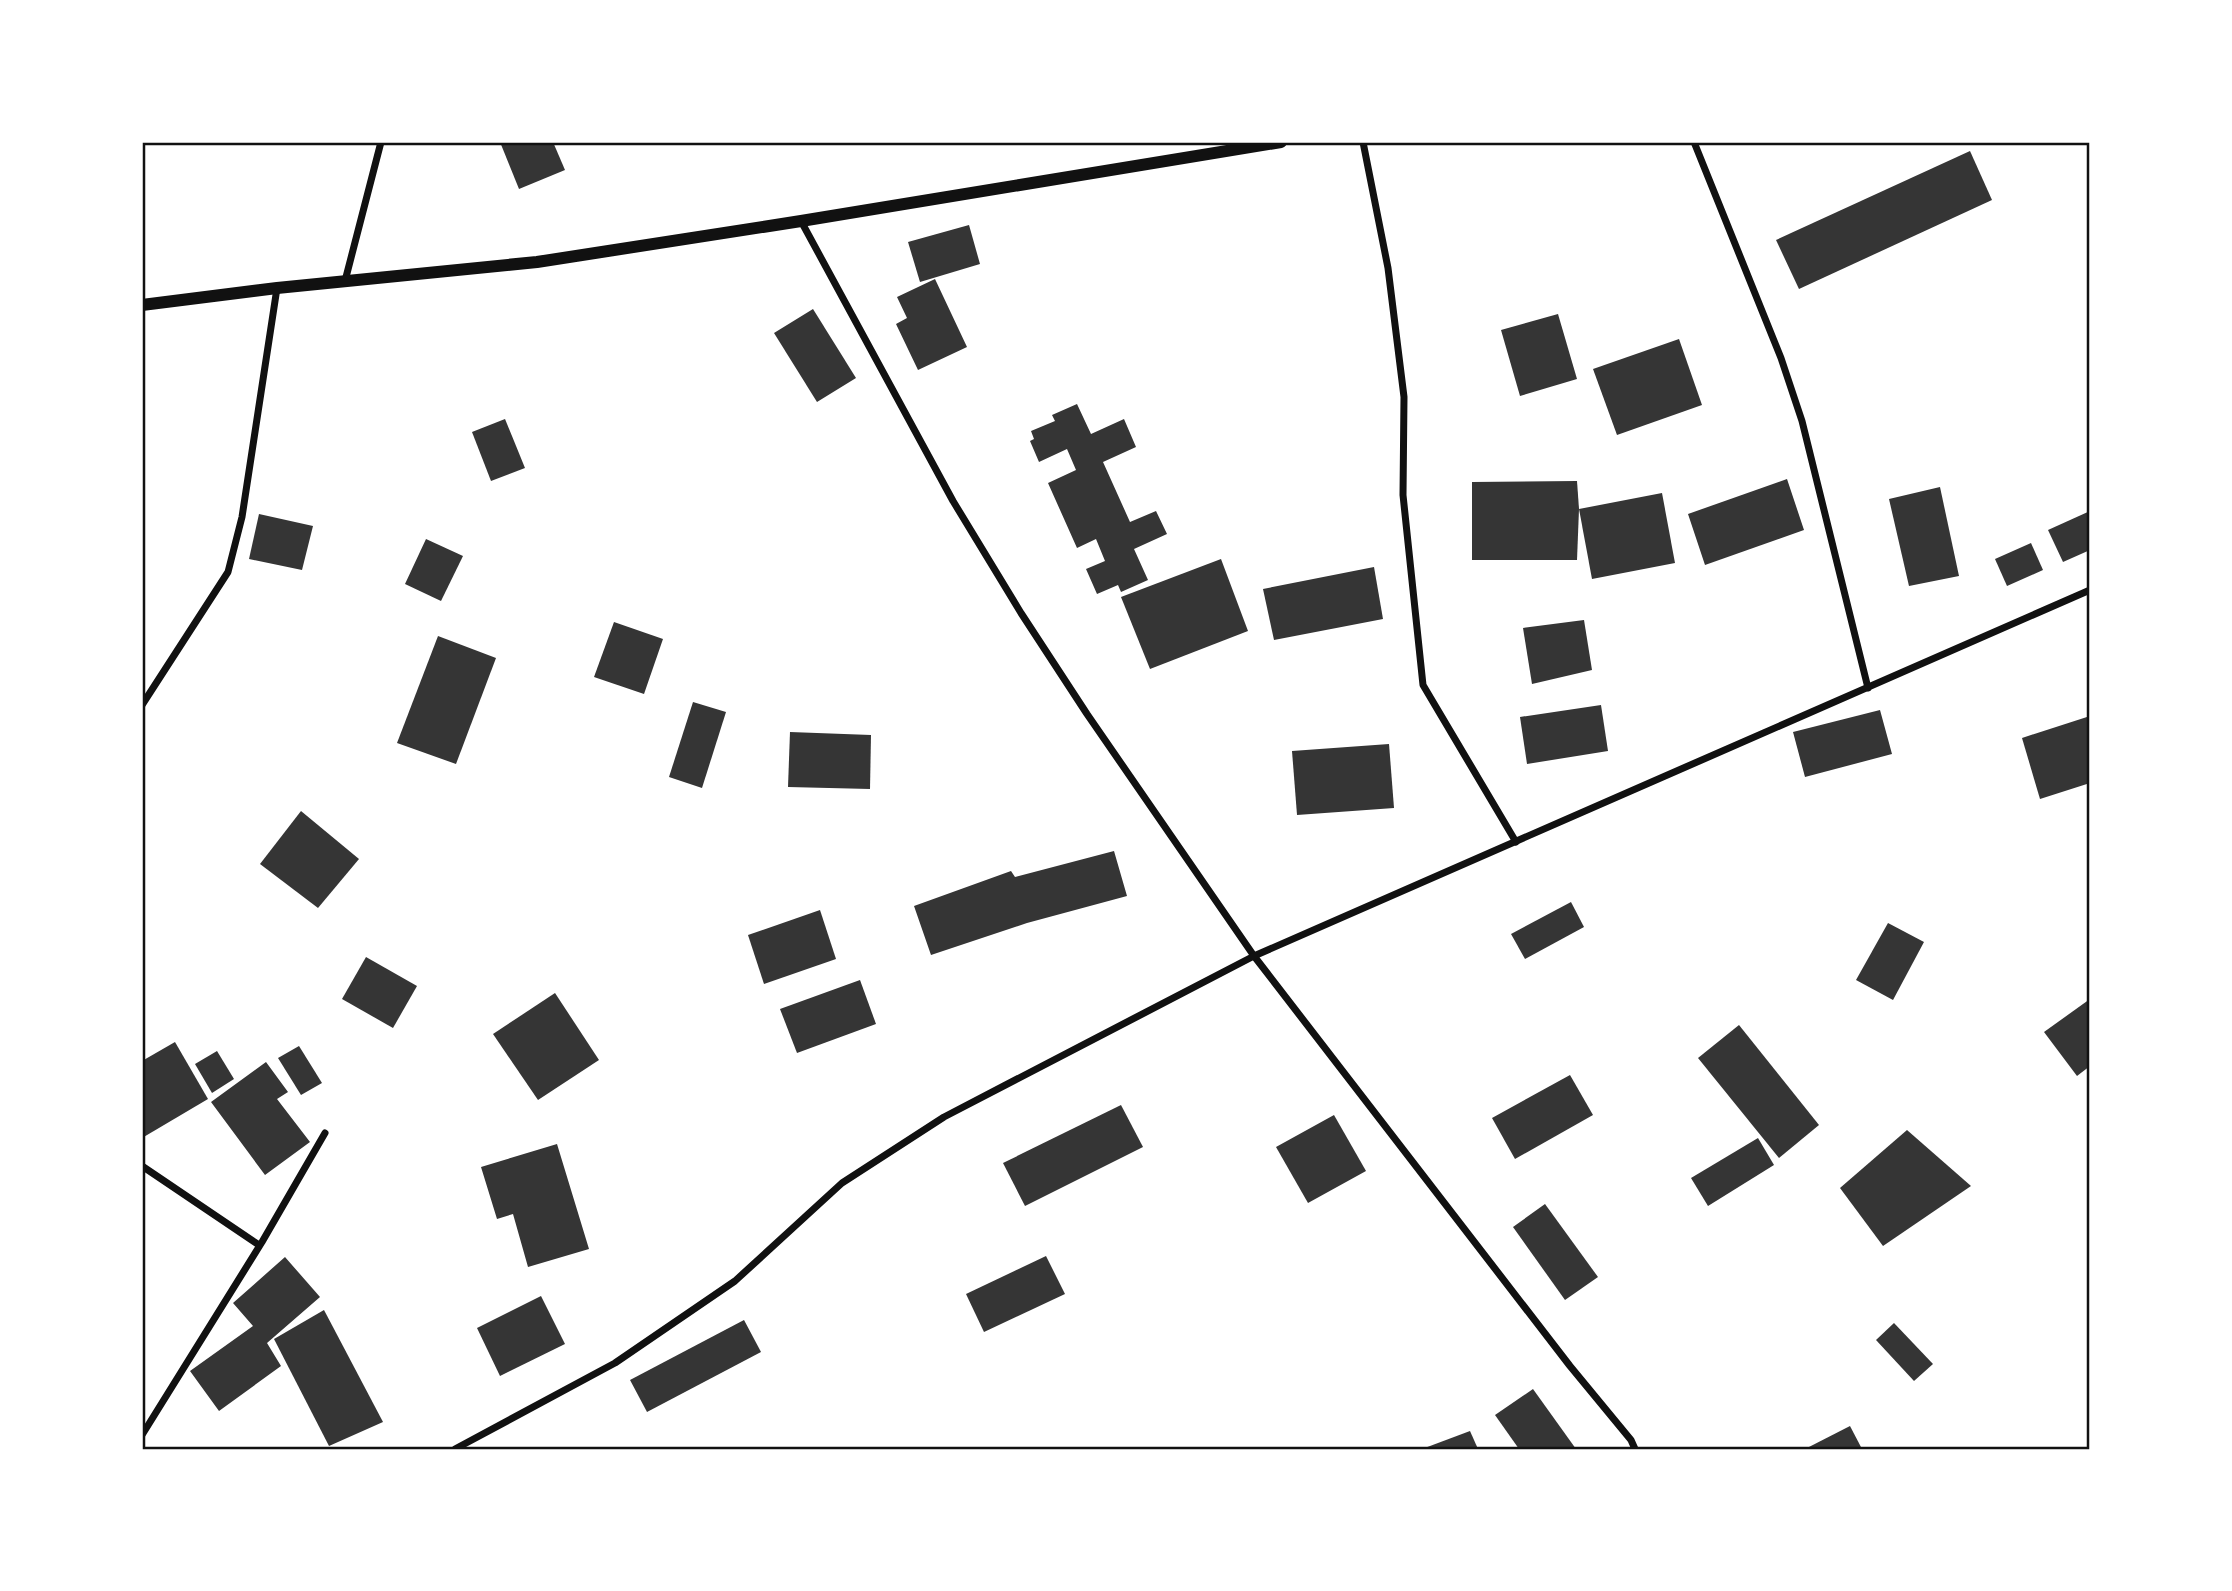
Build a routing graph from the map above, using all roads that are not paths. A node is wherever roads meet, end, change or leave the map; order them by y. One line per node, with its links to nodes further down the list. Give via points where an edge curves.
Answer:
1 (381, 142): 6 (street)
2 (1282, 142): 5 (street)
3 (1363, 142): 12 (street, via 1388,268 1404,397 1403,495 1423,685)
4 (1694, 142): 10 (street, via 1802,421)
5 (801, 221): 6 (street, via 537,262); 13 (street, via 953,501 1014,601)
6 (344, 282): 7 (street)
7 (277, 288): 8 (street); 11 (street, via 242,517 228,572)
8 (142, 305)
9 (2090, 590): 10 (street)
10 (1868, 688): 12 (street)
11 (142, 705)
12 (1516, 842): 13 (street)
13 (1254, 956): 18 (street, via 944,1117 842,1183 735,1281 615,1363); 19 (street)
14 (325, 1133): 16 (street)
15 (142, 1166): 16 (street)
16 (259, 1245): 17 (street)
17 (142, 1435)
18 (455, 1449)
19 (1636, 1449)

